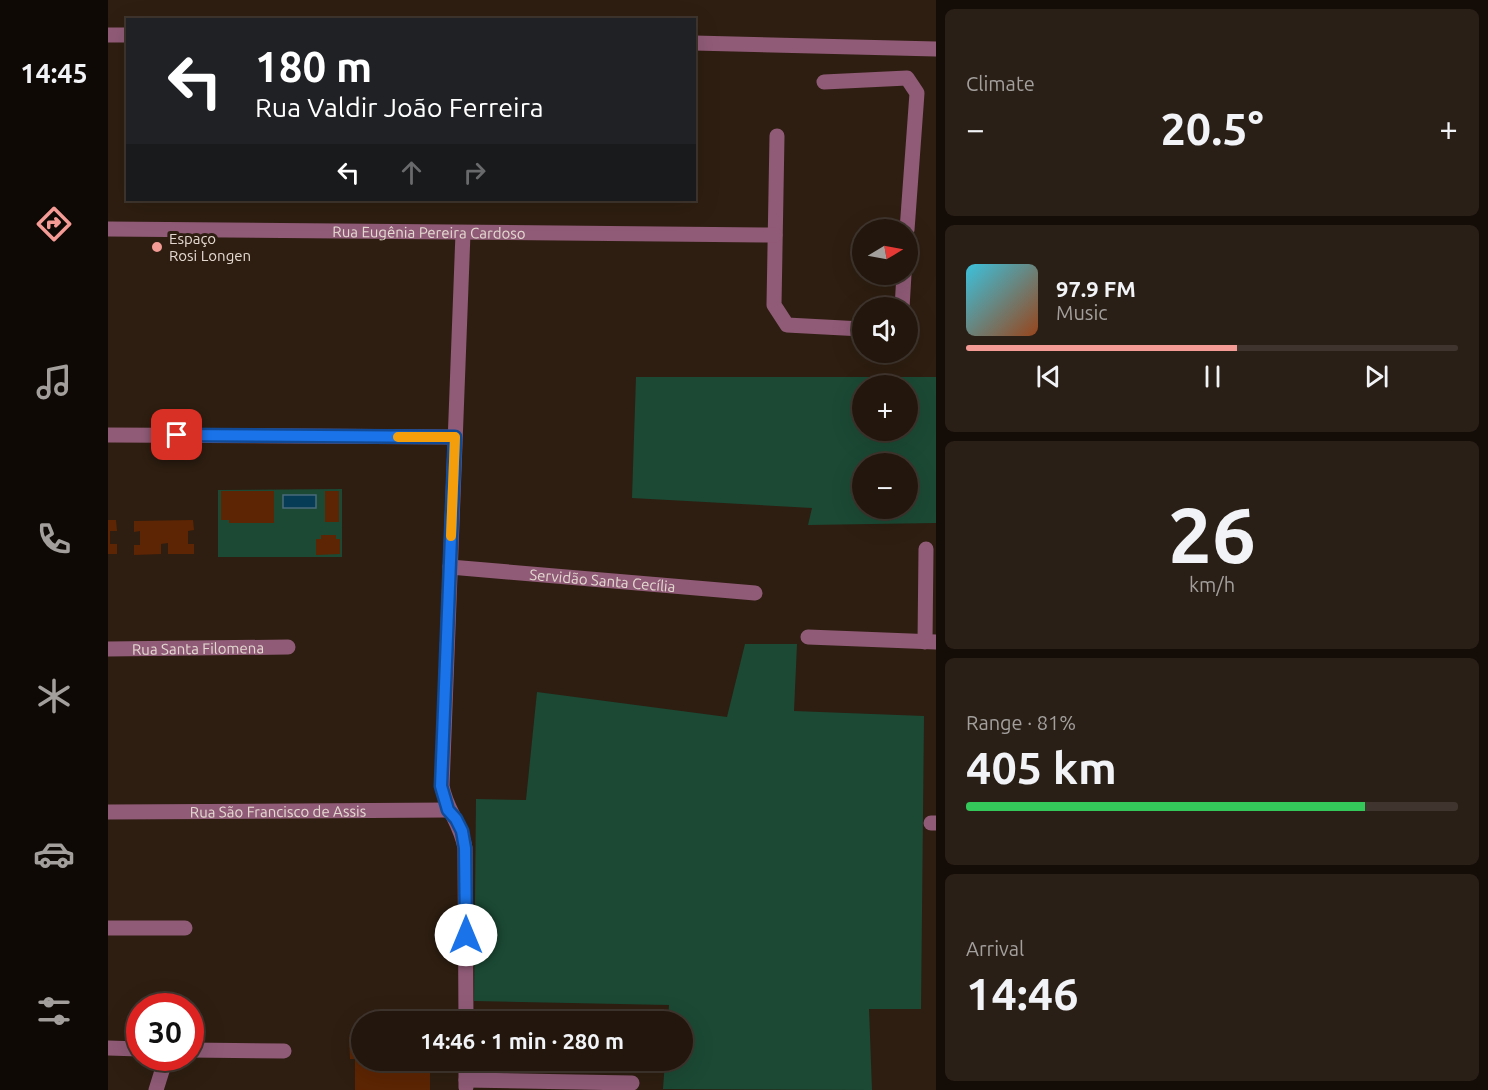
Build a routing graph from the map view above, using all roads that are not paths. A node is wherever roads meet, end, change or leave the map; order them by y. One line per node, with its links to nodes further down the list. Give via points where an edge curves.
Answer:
1 (108, 35): 2 (street)
2 (126, 35)
3 (696, 43): 4 (street)
4 (936, 49)
5 (824, 82): 7 (street, via 907,78 917,93)
6 (777, 136): 10 (street)
7 (908, 219)
8 (108, 229): 9 (street, Rua Eugênia Pereira Cardoso)
9 (463, 233): 10 (street, Rua Eugênia Pereira Cardoso); 13 (street)
10 (775, 235): 11 (street, via 774,305 787,325)
11 (852, 328)
12 (108, 435): 13 (street)
13 (455, 437): 15 (street)
14 (926, 549): 18 (street)
15 (450, 567): 16 (street, Servidão Santa Cecília); 21 (street, via 441,786)
16 (755, 593)
17 (808, 637): 18 (street)
18 (930, 642)
19 (288, 647): 20 (street, Rua Santa Filomena)
20 (108, 649)
21 (448, 810): 22 (street, Rua São Francisco de Assis); 25 (street, via 462,831 465,848)
22 (108, 812)
23 (108, 928): 24 (street)
24 (185, 928)
25 (466, 1011)
26 (108, 1048): 27 (street)
27 (126, 1049)
28 (204, 1050): 29 (street)
29 (284, 1051)
30 (162, 1071): 33 (street)
31 (632, 1083): 32 (street)
32 (466, 1085)
33 (156, 1090)

